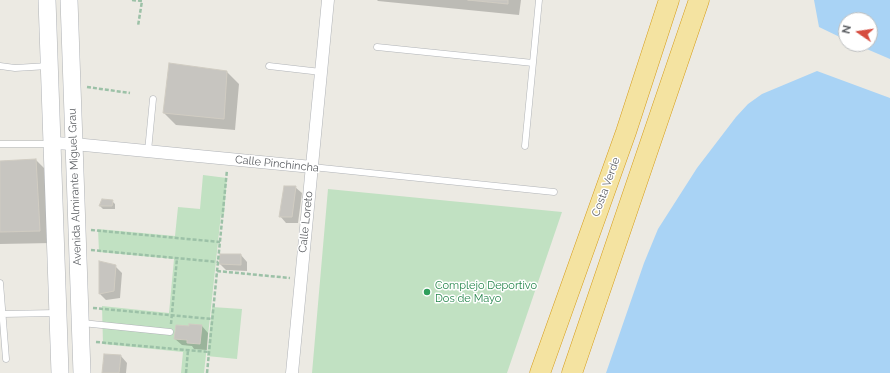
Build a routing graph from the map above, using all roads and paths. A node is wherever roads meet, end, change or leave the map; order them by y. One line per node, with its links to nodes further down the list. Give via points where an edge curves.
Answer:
1 (47, 0): 12 (main road, Avenida Almirante Miguel Grau)
2 (69, 0): 15 (main road, Avenida Almirante Miguel Grau)
3 (132, 0): 8 (path, via 142,1)
4 (328, 0): 14 (street, Calle Loreto)
5 (539, 0): 10 (lane)
6 (669, 0): 49 (highway, Costa Verde, via 626,132)
7 (699, 0): 50 (highway)
8 (138, 26)
9 (377, 46): 10 (lane)
10 (533, 63): 21 (lane)
11 (0, 66): 12 (lane)
12 (49, 66): 19 (main road, Avenida Almirante Miguel Grau)
13 (269, 66): 14 (lane)
14 (321, 72): 24 (street, Calle Loreto)
15 (72, 85): 16 (path); 20 (main road, Avenida Almirante Miguel Grau)
16 (130, 93)
17 (154, 99): 22 (lane)
18 (0, 144): 19 (lane, Calle Pinchincha)
19 (52, 144): 20 (street, Calle Pinchincha); 34 (main road, Avenida Almirante Miguel Grau)
20 (74, 144): 22 (street, Calle Pinchincha); 26 (main road, Avenida Almirante Miguel Grau)
21 (525, 146)
22 (148, 151): 23 (street, Calle Pinchincha)
23 (228, 159): 24 (street, Calle Pinchincha); 27 (path)
24 (312, 167): 25 (lane, Calle Pinchincha); 32 (street, Calle Loreto)
25 (554, 192)
26 (77, 229): 27 (path); 28 (main road, Avenida Almirante Miguel Grau)
27 (220, 242): 30 (path)
28 (78, 249): 29 (path); 38 (main road, Avenida Almirante Miguel Grau)
29 (177, 258): 30 (path); 36 (path)
30 (218, 262): 31 (path)
31 (217, 271): 32 (path); 37 (path)
32 (301, 279): 48 (street, Calle Loreto)
33 (0, 283): 35 (lane)
34 (58, 313): 35 (lane); 44 (main road, Avenida Almirante Miguel Grau)
35 (2, 314): 43 (lane)
36 (172, 315): 37 (path); 38 (path); 39 (path)
37 (212, 319): 42 (path)
38 (81, 323): 39 (lane); 40 (path); 45 (main road, Avenida Almirante Miguel Grau)
39 (170, 332): 40 (path)
40 (169, 348): 41 (path)
41 (188, 350): 42 (path); 46 (path)
42 (209, 352): 47 (path)
43 (6, 359)
44 (60, 373)
45 (82, 373)
46 (186, 373)
47 (207, 373)
48 (292, 373)
49 (540, 373)
50 (572, 373)

